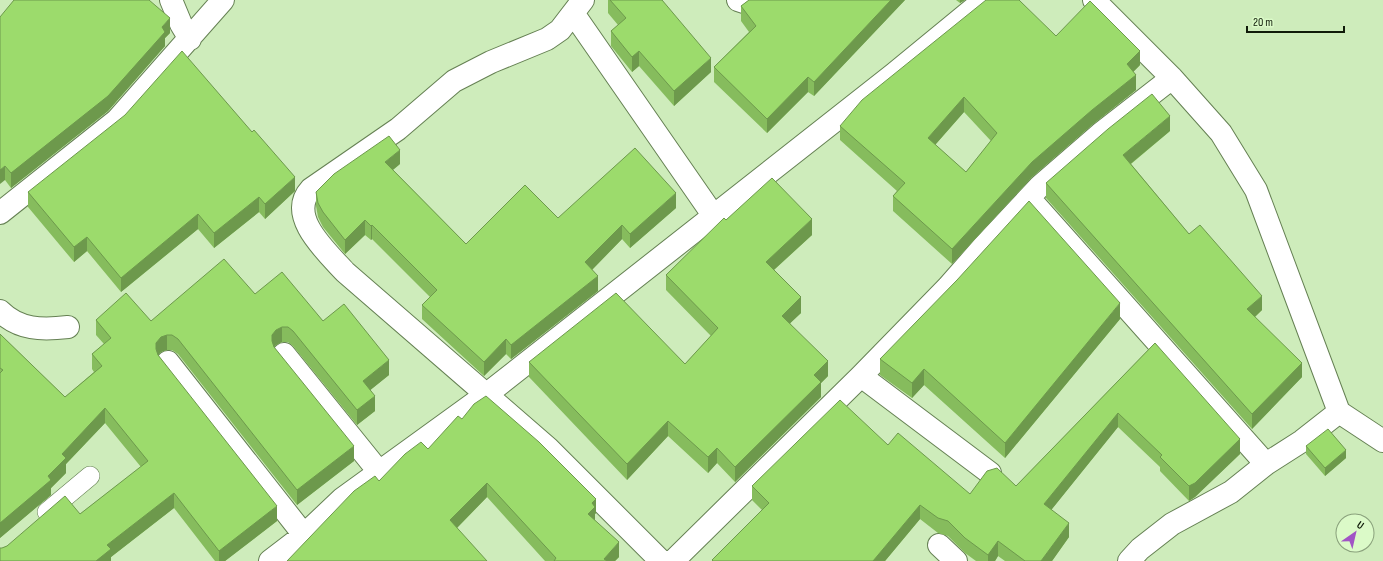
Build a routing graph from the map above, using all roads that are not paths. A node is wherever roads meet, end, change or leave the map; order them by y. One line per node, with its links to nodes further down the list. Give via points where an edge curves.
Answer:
1 (171, 0): 8 (street)
2 (223, 0): 8 (street)
3 (738, 0): 4 (street)
4 (756, 0)
5 (984, 0): 12 (street, via 894,74)
6 (1094, 0): 9 (street)
7 (578, 6): 12 (street); 18 (street, via 560,30 547,39 454,81 398,129 311,189 304,200 306,222 318,242 345,272)
8 (190, 39): 11 (street, via 117,120)
9 (1172, 78): 10 (street, via 1100,134); 19 (street, via 1221,134 1256,190)
10 (1029, 198): 17 (street, via 948,287); 21 (street)
11 (0, 213)
12 (713, 215): 18 (street)
13 (0, 311): 14 (street, via 7,318 30,328 48,330)
14 (68, 327)
15 (284, 354): 22 (street)
16 (168, 362): 26 (street)
17 (861, 376): 23 (street); 30 (street)
18 (487, 394): 22 (street); 29 (street, via 548,448)
19 (1339, 412): 20 (street); 21 (street, via 1302,441)
20 (1383, 441)
21 (1266, 464): 32 (street, via 1231,492 1172,524)
22 (380, 472): 26 (street, via 342,499)
23 (990, 473)
24 (90, 476): 25 (lane)
25 (36, 522)
26 (304, 535): 28 (street)
27 (939, 545): 31 (street)
28 (270, 561)
29 (660, 561)
30 (673, 561)
31 (956, 561)
32 (1129, 561)

